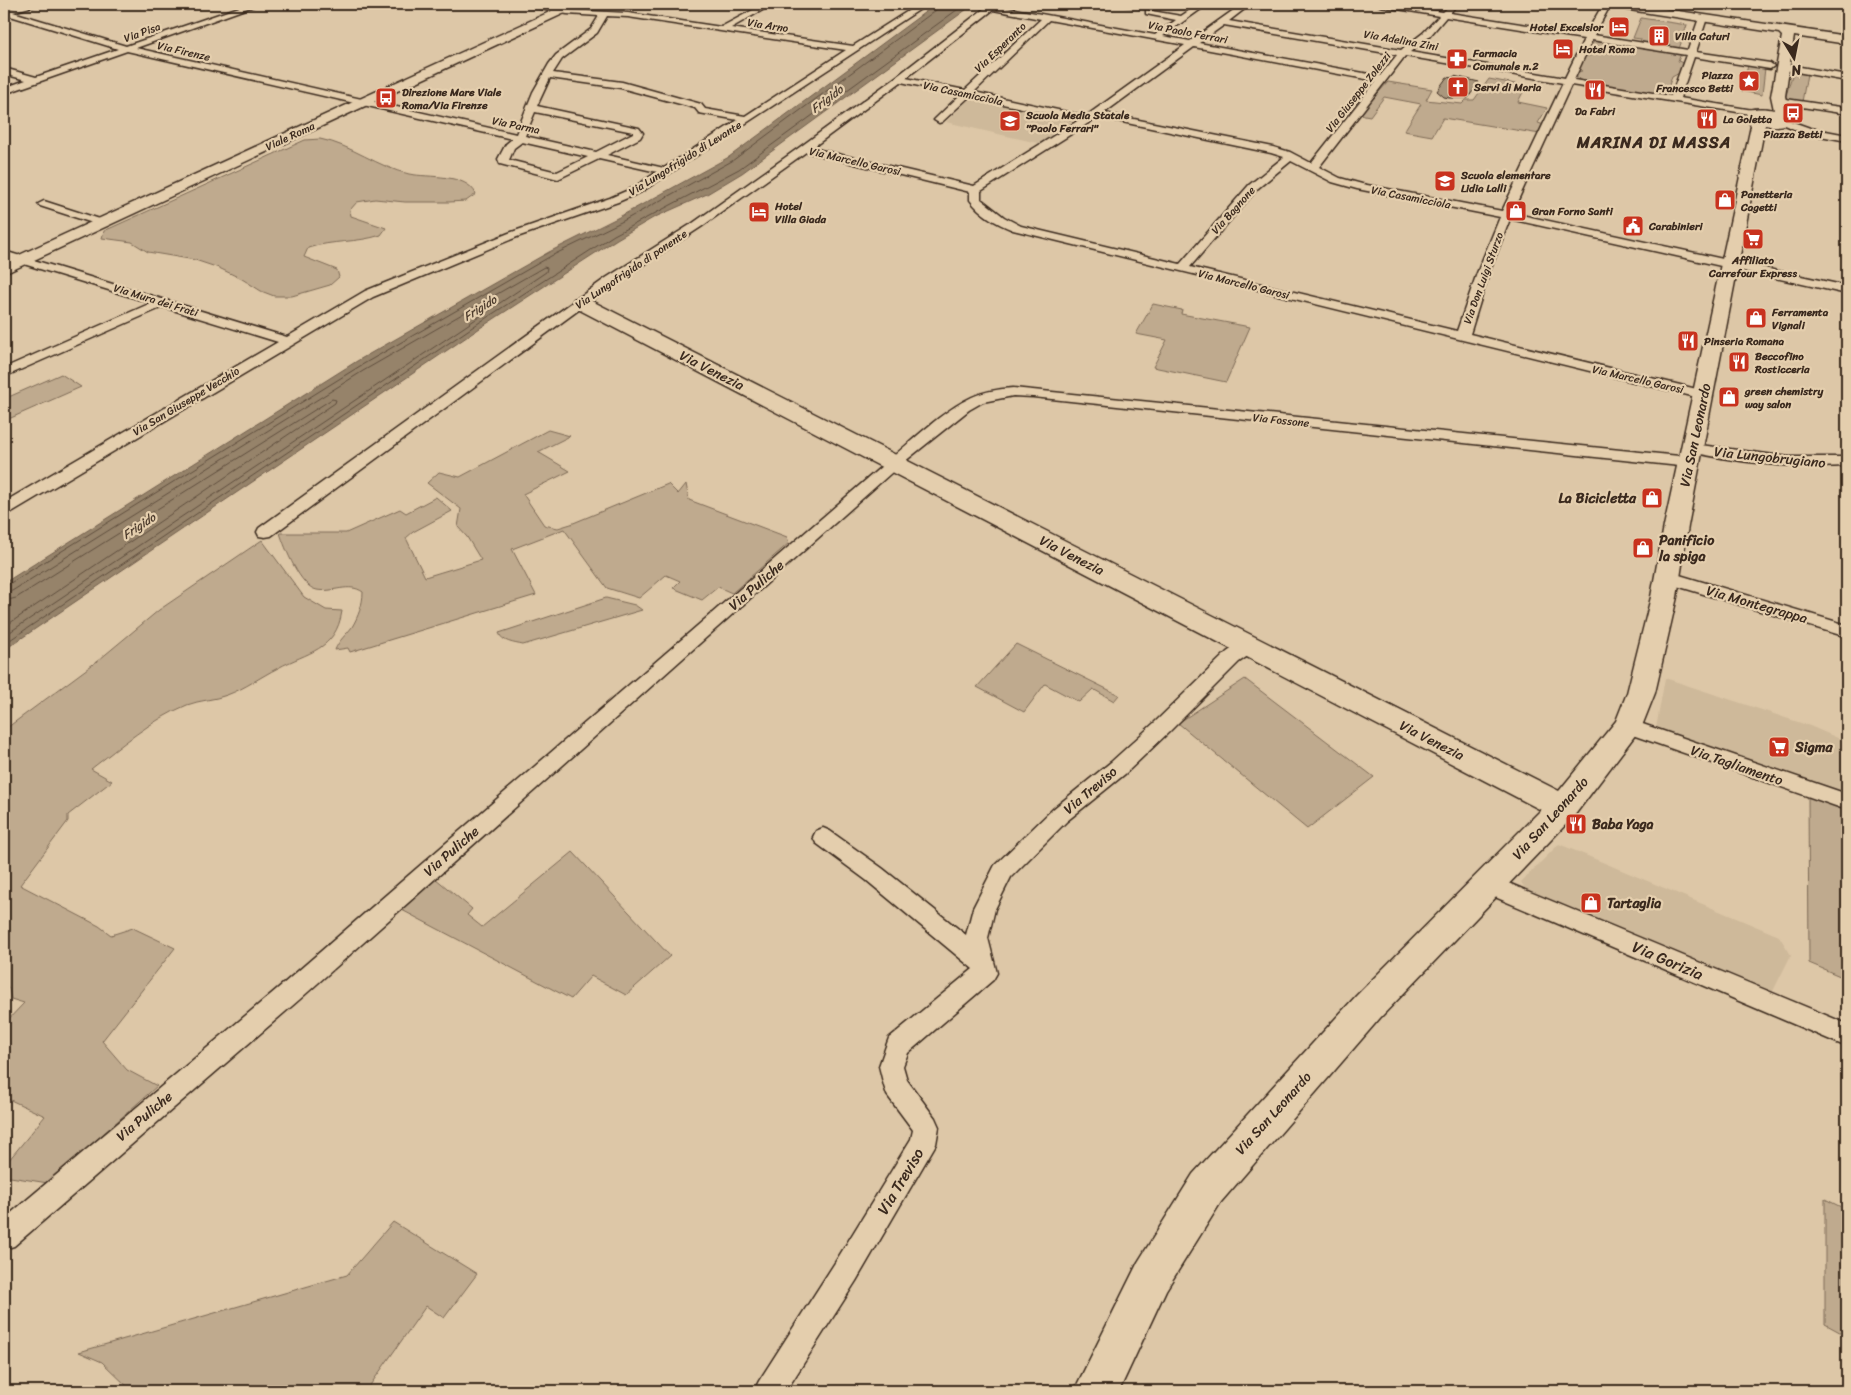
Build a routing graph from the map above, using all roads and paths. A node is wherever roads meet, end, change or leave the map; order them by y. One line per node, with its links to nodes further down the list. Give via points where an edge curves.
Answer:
1 (36, 4): 14 (street)
2 (255, 4): 28 (street, Via Pisa)
3 (526, 4): 13 (street)
4 (576, 4): 13 (main road, Viale Roma)
5 (769, 4): 22 (street)
6 (924, 4): 29 (street, Via Lungofrigido di Levante)
7 (1204, 4): 19 (street)
8 (1247, 4): 21 (street)
9 (1380, 4): 16 (street)
10 (1454, 4): 16 (street, Via Giuseppe Zolezzi)
11 (1608, 4): 20 (main road); 25 (street)
12 (993, 5): 18 (street, Via Paolo Ferrari); 36 (street, Via Lungofrigido di ponente)
13 (560, 11): 17 (street, Via Arno); 44 (main road, Viale Roma)
14 (4, 12): 28 (street, Via Firenze)
15 (1149, 12): 19 (street)
16 (1446, 13): 25 (street); 30 (street, Via Giuseppe Zolezzi)
17 (604, 15): 22 (street, Via Arno, via 628,15); 34 (street, via 594,31 559,58)
18 (1048, 17): 24 (street, Via Paolo Ferrari); 41 (street, Via Esperanto)
19 (1183, 19): 24 (street)
20 (1701, 21): 23 (main road); 31 (street)
21 (1222, 22): 27 (street); 30 (street, Via Adelina Zini)
22 (723, 29): 29 (street, Via Arno)
23 (1783, 30): 26 (main road); 32 (main road, via 1778,34)
24 (1157, 37): 27 (street, Via Paolo Ferrari)
25 (1589, 37): 31 (street); 39 (street)
26 (1847, 40)
27 (1192, 44): 38 (street, Via Paolo Ferrari); 47 (street)
28 (128, 49): 37 (street, Via Pisa); 44 (street, Via Firenze)
29 (854, 49): 49 (street, Via Lungofrigido di Levante)
30 (1403, 53): 38 (street, Via Giuseppe Zolezzi); 39 (street, Via Adelina Zini)
31 (1690, 53): 32 (street); 42 (street)
32 (1777, 66): 35 (street); 43 (main road); 48 (main road, via 1766,98)
33 (4, 71): 37 (street)
34 (547, 75): 45 (street); 49 (street, via 622,85 698,106 702,111)
35 (1847, 78)
36 (899, 79): 41 (street, Via Casamicciola); 53 (street, Via Lungofrigido di ponente)
37 (36, 80): 40 (street, Via Pisa)
38 (1381, 80): 56 (street, Via Giuseppe Zolezzi)
39 (1568, 82): 42 (street, Via Adelina Zini); 60 (street, Via Don Luigi Sturzo)
40 (4, 91)
41 (968, 93): 47 (street, Via Casamicciola); 50 (street, Via Esperanto)
42 (1675, 100): 48 (street, Via Adelina Zini)
43 (1779, 101): 46 (street); 48 (main road)
44 (362, 103): 51 (street, Via Parma); 61 (main road, Viale Roma)
45 (531, 108): 51 (street); 54 (street, via 638,132)
46 (1847, 111)
47 (1091, 116): 55 (street, Via Casamicciola, via 1273,150); 58 (street)
48 (1765, 118): 52 (street, Via Adelina Zini); 64 (main road, Via San Leonardo)
49 (747, 119): 57 (street, Via Lungofrigido di Levante)
50 (939, 120)
51 (519, 138): 54 (street, Via Parma); 54 (street, via 510,146 504,162 558,176)
52 (1847, 138)
53 (804, 149): 58 (street, Via Marcello Garosi); 70 (street, Via Lungofrigido di ponente)
54 (598, 156): 57 (street, Via Parma)
55 (1290, 157): 56 (street, Via Casamicciola); 66 (street, Via Bagnone, via 1253,187)
56 (1312, 169): 60 (street, Via Casamicciola, via 1361,187)
57 (665, 171): 68 (street, Via Lungofrigido di Levante, via 637,190 614,200 513,235)
58 (976, 190): 66 (street, Via Marcello Garosi, via 975,200 1009,225)
59 (44, 204): 61 (street)
60 (1506, 216): 64 (street, Via Casamicciola); 71 (street, Via Don Luigi Sturzo)
61 (102, 223): 63 (main road, Viale Roma)
62 (4, 254): 63 (street, Via Mura dei Frati)
63 (23, 260): 65 (main road, Viale Roma); 69 (street, Via Mura dei Frati)
64 (1731, 263): 67 (street); 74 (main road, Via San Leonardo)
65 (4, 269)
66 (1182, 269): 71 (street, Via Marcello Garosi)
67 (1847, 290)
68 (369, 294): 72 (street, Via San Giuseppe Vecchio)
69 (164, 302): 72 (street, Via Mura dei Frati); 73 (street)
70 (580, 303): 77 (main road, Via Venezia); 79 (street, Via Lungofrigido di ponente)
71 (1462, 337): 74 (street, Via Marcello Garosi)
72 (288, 341): 78 (street, Via San Giuseppe Vecchio)
73 (4, 373)
74 (1704, 395): 75 (main road, Via San Leonardo)
75 (1691, 455): 76 (street, Via Lungobrugiano, via 1825,464); 77 (street, Via Fossone, via 1013,392 994,394 971,403); 80 (main road, Via San Leonardo)
76 (1847, 462)
77 (894, 463): 82 (main road, Via Venezia); 90 (street, Via Puliche, via 291,992)
78 (4, 509)
79 (265, 532)
80 (1666, 577): 81 (street, Via Montegrappa); 83 (main road, Via San Leonardo, via 1640,693)
81 (1847, 631)
82 (1249, 646): 85 (main road, Via Venezia); 88 (street, Via Treviso, via 1233,657 1118,768 1060,815 1003,871 984,908 977,938)
83 (1628, 726): 84 (street, Via Tagliamento); 85 (main road, Via San Leonardo)
84 (1847, 802)
85 (1563, 807): 87 (main road, Via San Leonardo)
86 (823, 837): 88 (street)
87 (1489, 884): 89 (street, Via Gorizia); 92 (main road, Via San Leonardo, via 1368,1007 1207,1188 1152,1276)
88 (982, 961): 91 (street, Via Treviso, via 985,973 898,1046 891,1066 896,1086 926,1127 923,1144)
89 (1847, 1036)
90 (4, 1236)
91 (769, 1391)
92 (1096, 1391)

